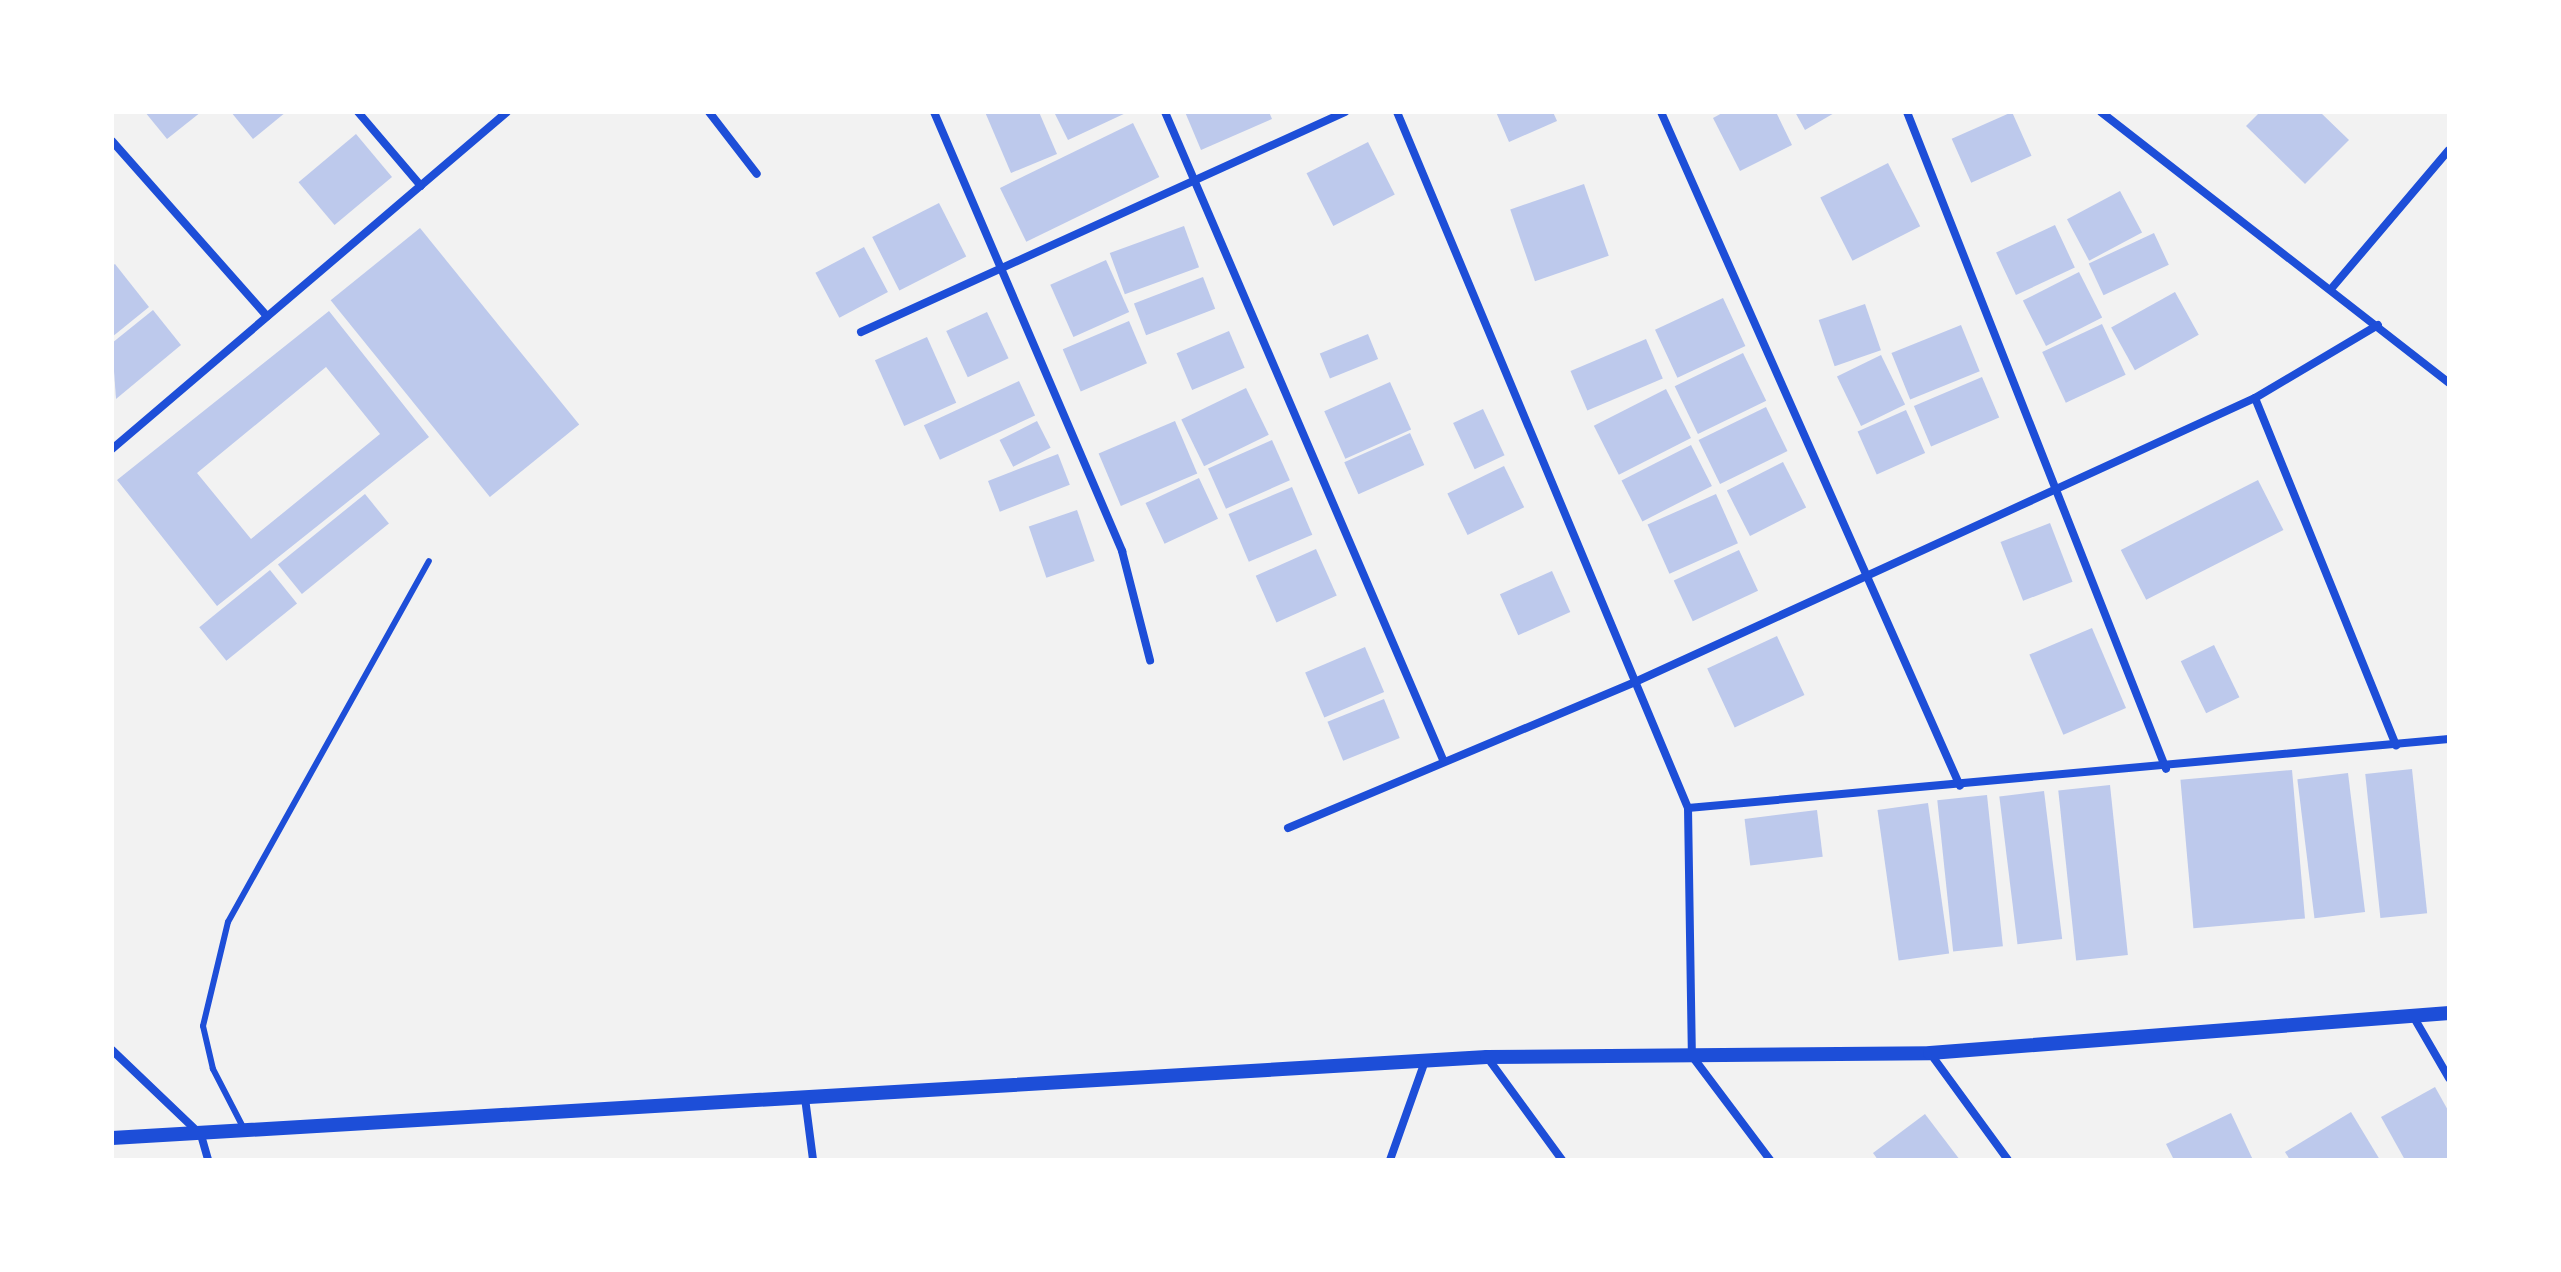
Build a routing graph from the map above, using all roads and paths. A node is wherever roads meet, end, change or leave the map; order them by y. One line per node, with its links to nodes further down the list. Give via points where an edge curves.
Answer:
1 (358, 112): 15 (street)
2 (507, 112): 15 (street)
3 (709, 112): 13 (street)
4 (934, 112): 16 (street)
5 (1165, 112): 14 (street)
6 (1345, 112): 14 (street)
7 (1397, 112): 28 (street)
8 (1661, 112): 26 (street)
9 (1907, 112): 24 (street)
10 (2101, 112): 17 (street)
11 (112, 141): 18 (street)
12 (2449, 150): 17 (street)
13 (757, 174)
14 (1195, 177): 16 (street); 31 (street)
15 (421, 186): 18 (street)
16 (1004, 268): 20 (street); 27 (street, via 1122,551)
17 (2331, 289): 19 (street)
18 (267, 316): 23 (street)
19 (2378, 325): 21 (street); 22 (street)
20 (861, 332)
21 (2449, 383)
22 (2255, 398): 24 (street); 30 (street)
23 (112, 449)
24 (2054, 484): 26 (street); 32 (street)
25 (429, 561): 45 (lane, via 228,922 203,1026 213,1069)
26 (1866, 575): 28 (street); 33 (street)
27 (1150, 660)
28 (1635, 682): 31 (street); 34 (street)
29 (2449, 739): 30 (street)
30 (2396, 746): 32 (street)
31 (1444, 762): 35 (street)
32 (2166, 769): 33 (street)
33 (1960, 786): 34 (street)
34 (1688, 808): 40 (street)
35 (1288, 828)
36 (2449, 1013): 37 (street)
37 (2413, 1016): 39 (street); 43 (street)
38 (112, 1050): 46 (street)
39 (1930, 1053): 40 (street); 53 (street)
40 (1692, 1056): 41 (street); 52 (street)
41 (1487, 1057): 42 (street); 51 (street)
42 (1425, 1061): 44 (street); 50 (street)
43 (2449, 1078)
44 (805, 1098): 45 (street); 49 (street)
45 (246, 1132): 46 (street)
46 (201, 1135): 47 (street); 48 (street)
47 (112, 1138)
48 (208, 1160)
49 (813, 1160)
50 (1390, 1160)
51 (1562, 1160)
52 (1770, 1160)
53 (2008, 1160)

